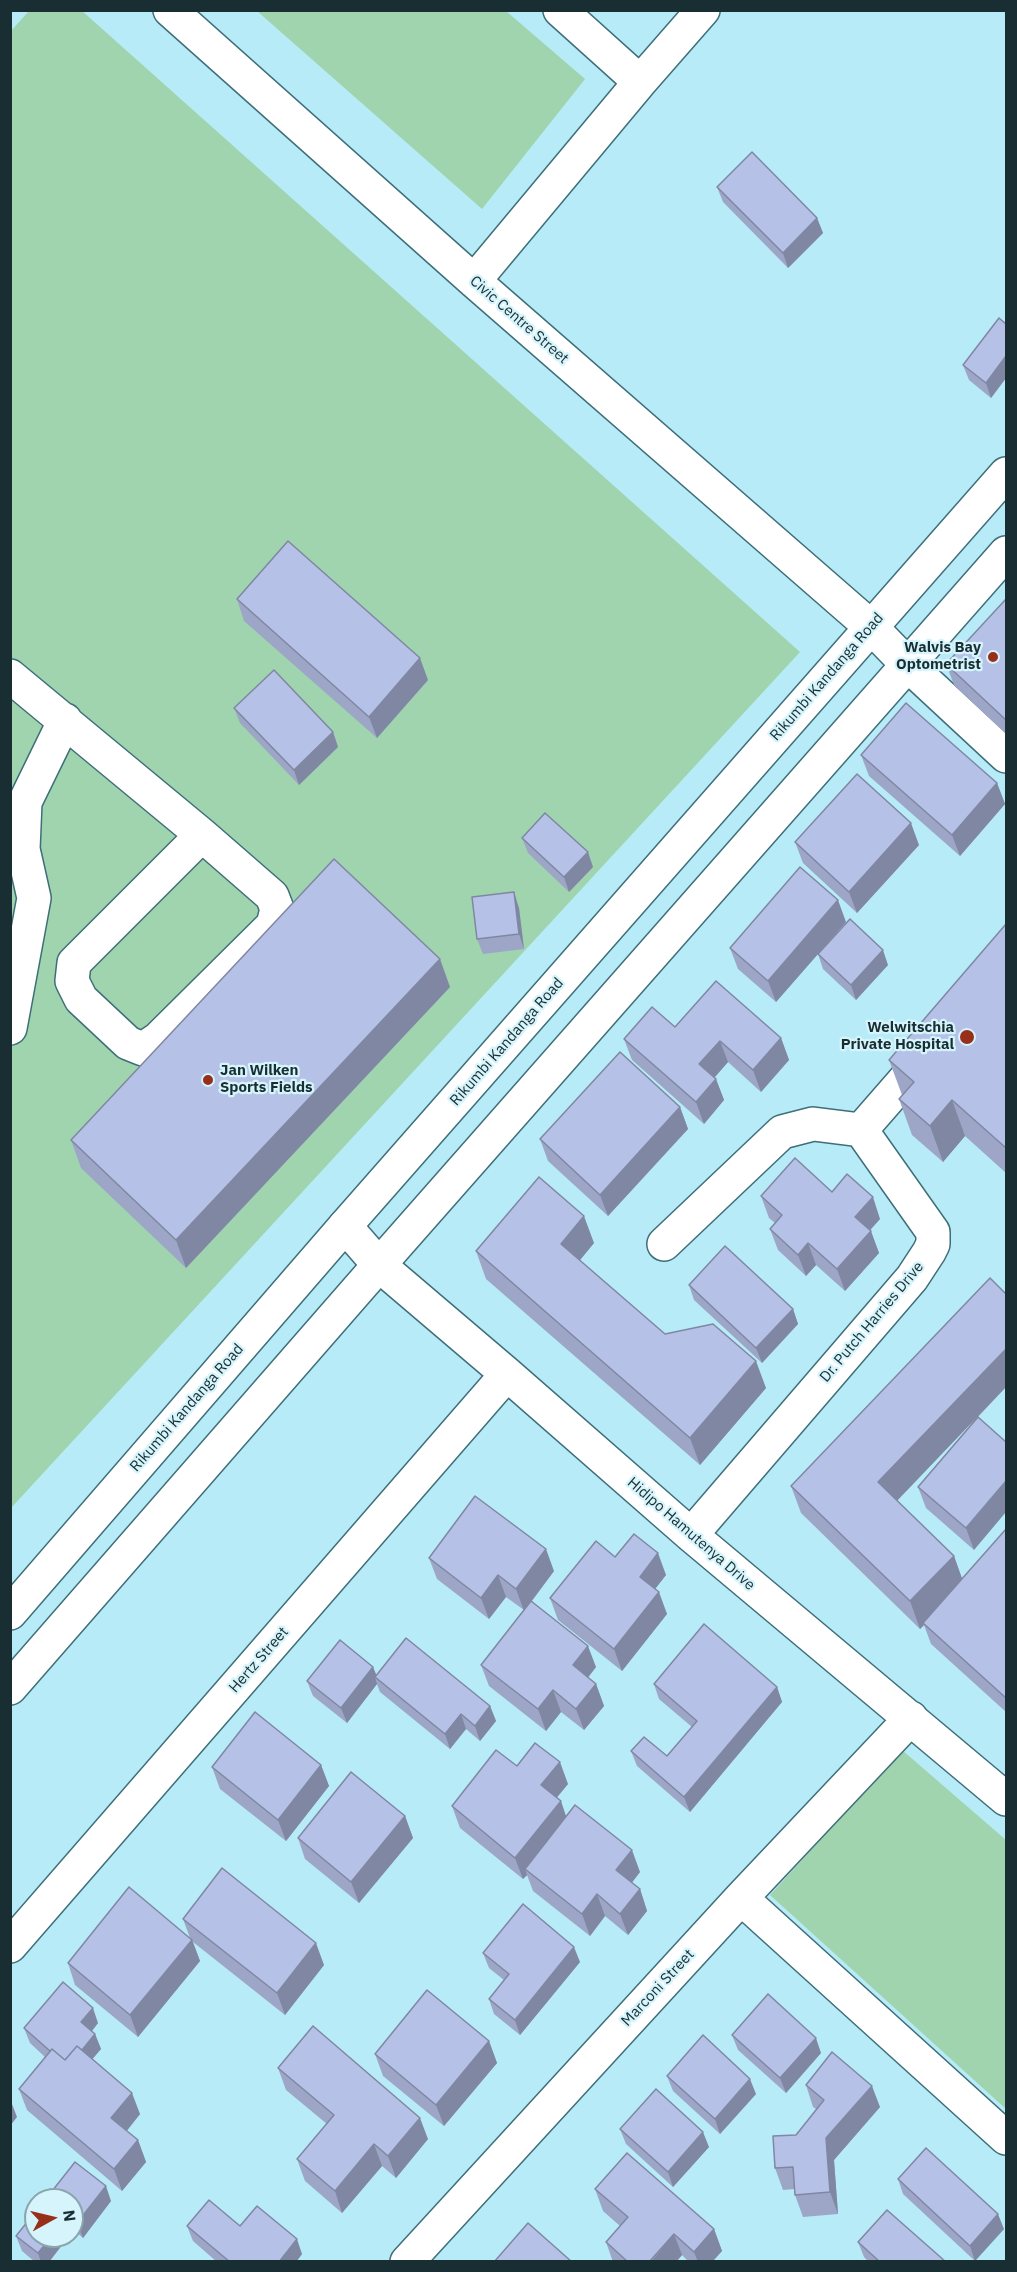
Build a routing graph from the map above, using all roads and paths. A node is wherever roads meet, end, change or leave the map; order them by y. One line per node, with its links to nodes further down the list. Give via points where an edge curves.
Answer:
1 (170, 10): 5 (street, Civic Centre Street)
2 (560, 10): 4 (street)
3 (703, 10): 4 (street)
4 (640, 82): 5 (street)
5 (474, 281): 8 (street, Civic Centre Street)
6 (1006, 474): 8 (street, Rikumbi Kandanga Road)
7 (1006, 553): 9 (street)
8 (871, 627): 9 (street, Civic Centre Street); 17 (street, Rikumbi Kandanga Road)
9 (908, 665): 12 (street); 19 (street)
10 (10, 676): 11 (street)
11 (65, 720): 13 (street); 14 (street, via 25,802 23,849 34,897)
12 (1006, 756)
13 (202, 835): 13 (street, via 272,896 277,909 273,925 158,1039 143,1049 128,1043 81,999 72,981 74,963)
14 (10, 1028)
15 (945, 1033): 16 (street)
16 (861, 1130): 18 (street, via 813,1124 782,1132); 21 (street, Dr. Putch Harries Drive, via 933,1232 933,1244 912,1278)
17 (345, 1226): 19 (street, Hidipo Hamutenya Drive); 22 (street, Rikumbi Kandanga Road)
18 (664, 1244)
19 (379, 1265): 20 (street, Hidipo Hamutenya Drive); 23 (street)
20 (507, 1374): 21 (street, Hidipo Hamutenya Drive); 27 (street, Hertz Street)
21 (691, 1535): 24 (street, Hidipo Hamutenya Drive)
22 (10, 1613)
23 (10, 1688)
24 (911, 1718): 25 (street, Hidipo Hamutenya Drive); 26 (street, Marconi Street)
25 (1006, 1799)
26 (741, 1898): 28 (street); 29 (street, Marconi Street)
27 (10, 1946)
28 (1006, 2138)
29 (407, 2262)

